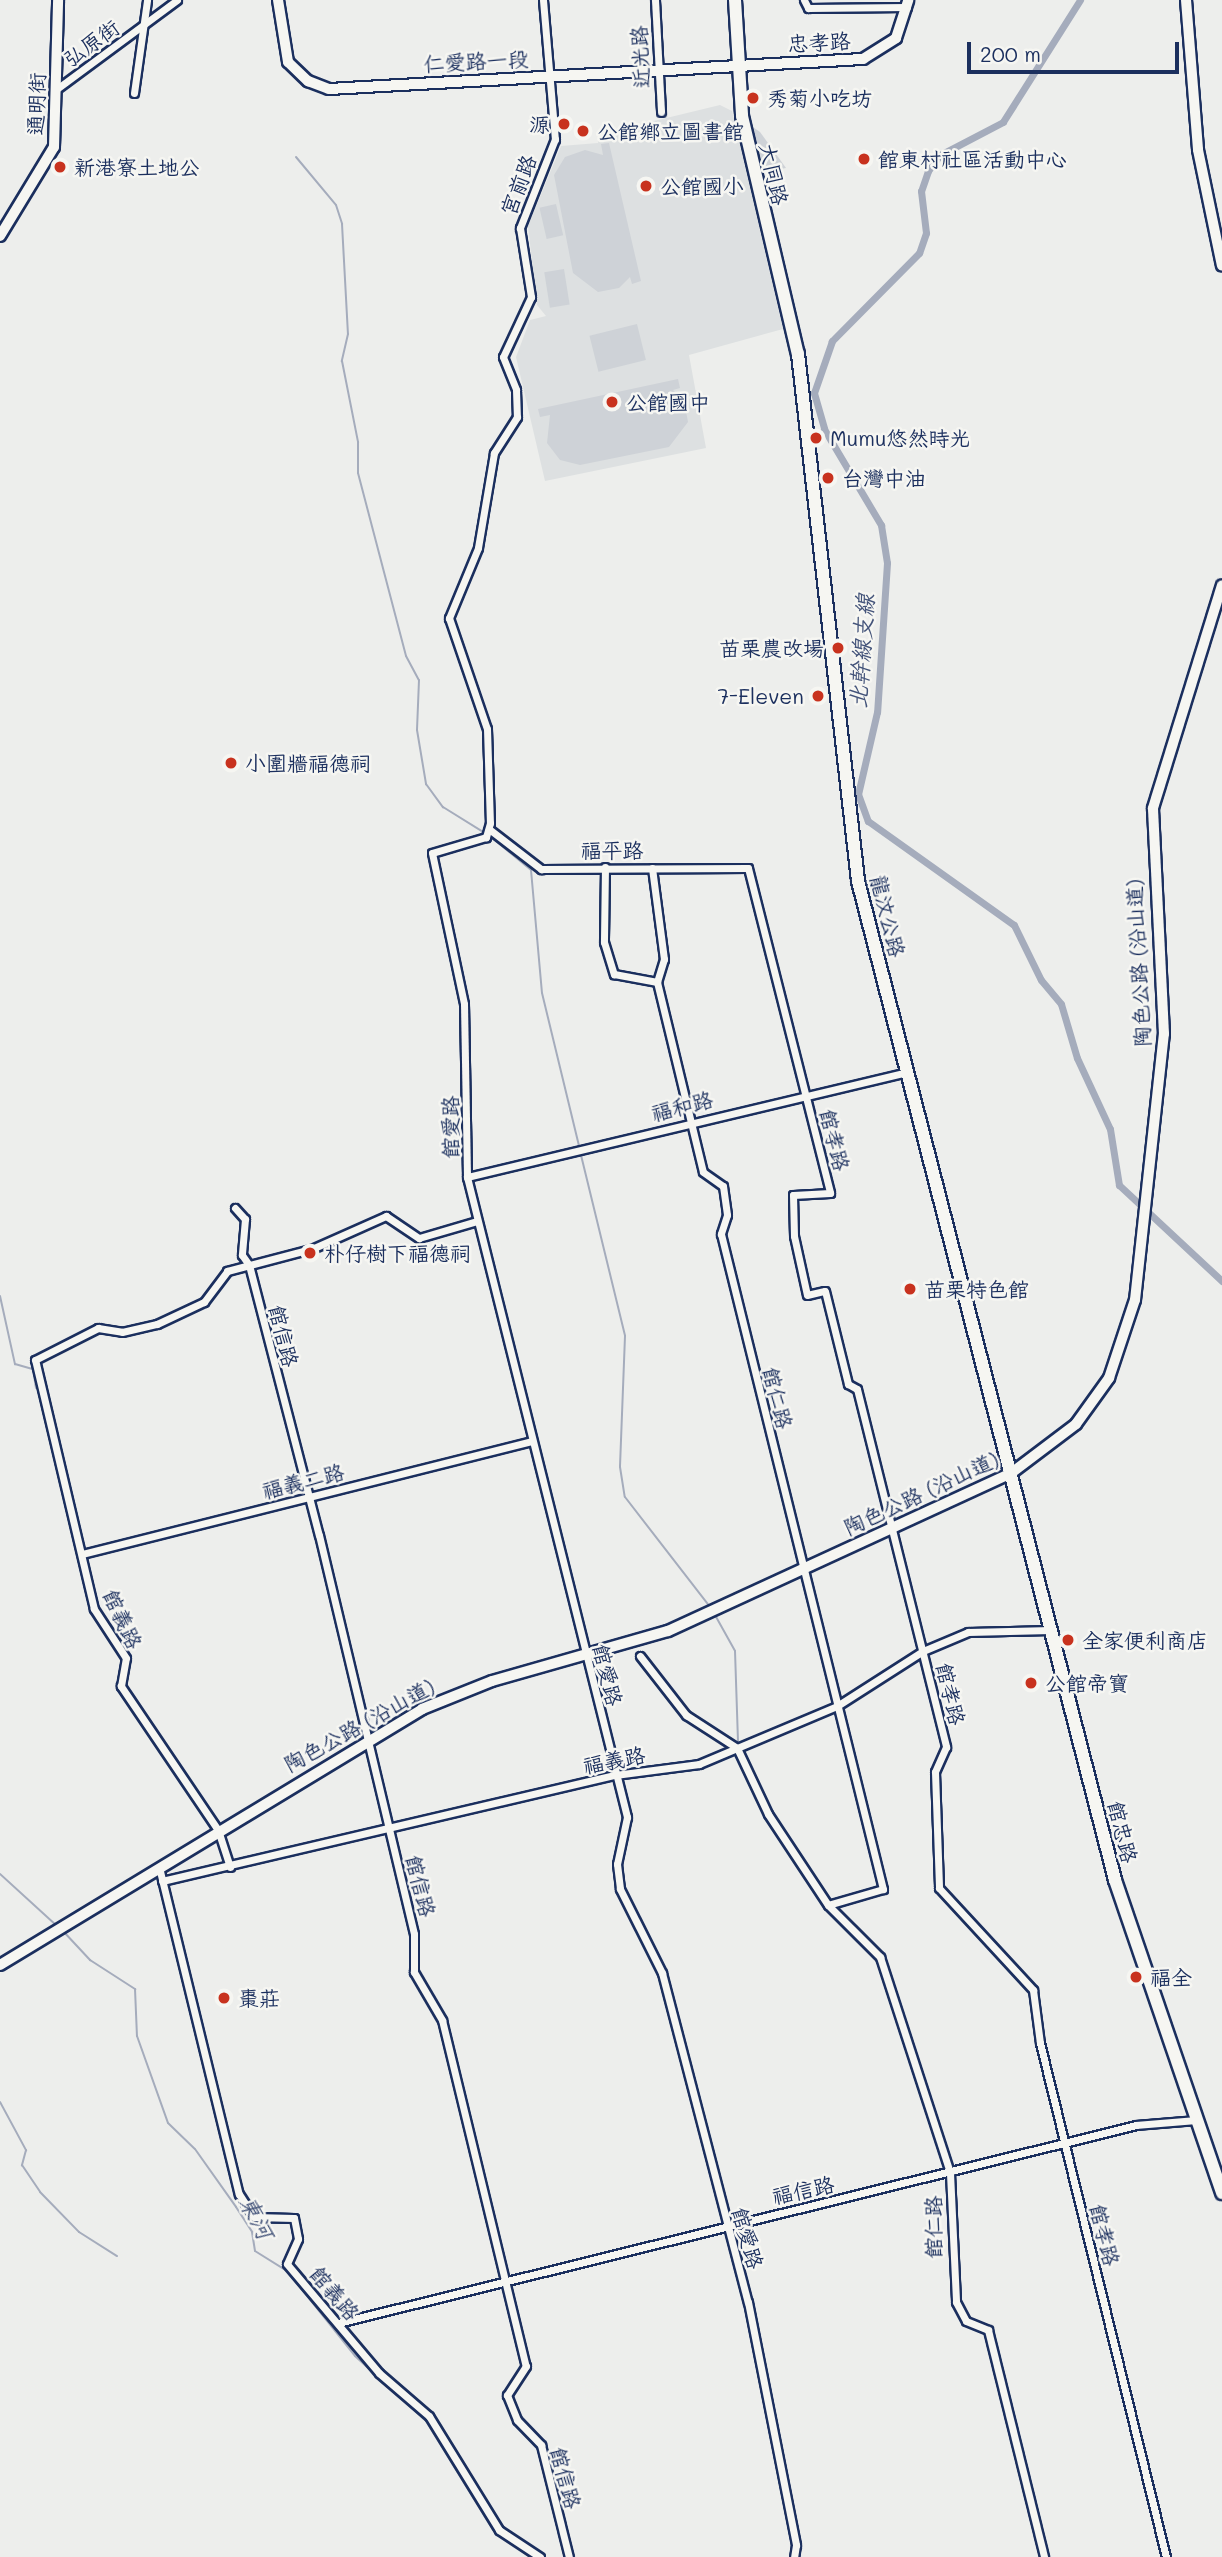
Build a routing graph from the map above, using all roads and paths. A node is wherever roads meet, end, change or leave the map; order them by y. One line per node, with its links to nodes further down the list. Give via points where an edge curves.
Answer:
1 (58, 0): 15 (main road, 通明街)
2 (147, 0): 11 (street)
3 (177, 0): 11 (street, 弘原街)
4 (278, 0): 14 (main road, 仁愛路一段, via 288,62 318,86)
5 (543, 0): 14 (street, 宮前路)
6 (654, 0): 13 (street, 近光路)
7 (735, 0): 12 (main road, 大同路)
8 (804, 0): 10 (street, via 808,8)
9 (1186, 0): 19 (main road, via 1198,150)
10 (907, 3): 12 (main road, 忠孝路, via 896,38 876,55)
11 (144, 26): 15 (street, 弘原街); 16 (street)
12 (739, 65): 13 (main road, 仁愛路一段); 20 (main road, 大同路, via 749,151)
13 (658, 70): 14 (main road, 仁愛路一段); 17 (street, 近光路)
14 (546, 77): 22 (street, 宮前路, via 555,139 520,229 531,297 503,357 516,390 517,417 494,453 478,548 449,618 486,729)
15 (58, 88): 18 (main road, 通明街, via 54,147)
16 (134, 93)
17 (661, 113)
18 (0, 236)
19 (1222, 266)
20 (798, 354): 27 (main road, 龍汶公路, via 858,881)
21 (1222, 585): 35 (main road, 陶色公路 (沿山道), via 1153,808 1164,1034 1135,1300 1109,1378 1076,1424)
22 (489, 829): 23 (street, 福平路, via 541,869); 30 (street, 館愛路, via 486,837 432,853 464,1004)
23 (606, 867): 24 (street, 福平路); 26 (street, via 604,942 614,974)
24 (652, 868): 25 (street, 福平路); 26 (street, 館仁路, via 664,959)
25 (748, 868): 28 (street, 館孝路)
26 (657, 982): 29 (street, 館仁路)
27 (906, 1072): 28 (street, 福和路); 35 (main road, 龍汶公路)
28 (805, 1093): 29 (street, 福和路); 37 (street, 館孝路, via 830,1193 793,1195 794,1236 807,1295 825,1291)
29 (692, 1122): 30 (street, 福和路); 39 (street, 館仁路, via 703,1172 723,1186 727,1215 721,1234)
30 (467, 1177): 32 (street, 館愛路)
31 (235, 1208): 33 (street, 館信路, via 245,1219 242,1255)
32 (477, 1221): 33 (street, via 419,1238 386,1216 314,1248); 34 (street, 館愛路)
33 (249, 1265): 36 (street, 館信路); 38 (street, 館義路, via 227,1270 204,1302 157,1324 122,1332 99,1328 35,1360)
34 (531, 1441): 36 (street, 福義二路); 43 (street, 館愛路)
35 (1010, 1474): 37 (main road, 陶色公路 (沿山道)); 40 (main road, 館忠路)
36 (306, 1499): 38 (street, 福義二路); 45 (street, 館信路)
37 (894, 1528): 39 (main road, 陶色公路 (沿山道)); 41 (street, 館孝路)
38 (82, 1554): 48 (street, 館義路, via 94,1609 126,1658 121,1686)
39 (803, 1569): 43 (main road, 陶色公路 (沿山道), via 668,1631); 44 (street, 館仁路)
40 (1051, 1630): 41 (street, 福義路, via 968,1632); 55 (main road, 館忠路, via 1115,1880)
41 (923, 1651): 44 (street, 福義路); 56 (street, 館孝路, via 946,1747 935,1772 939,1888 1033,1990)
42 (640, 1656): 46 (street, via 686,1715)
43 (586, 1658): 45 (main road, 陶色公路 (沿山道), via 446,1698); 47 (street, 館愛路)
44 (838, 1706): 46 (street, 福義路); 53 (street, 館仁路, via 883,1889)
45 (367, 1739): 48 (main road, 陶色公路 (沿山道)); 49 (street, 館信路)
46 (737, 1748): 47 (street, 福義路, via 699,1764); 53 (street, 館仁路, via 768,1814)
47 (615, 1775): 49 (street, 福義路); 59 (street, 館愛路, via 627,1817 617,1864 620,1889 662,1973)
48 (218, 1830): 50 (main road, 陶色公路 (沿山道)); 51 (street, 館義路)
49 (389, 1832): 51 (street, 福義路); 60 (street, 館信路, via 414,1934 414,1972 442,2020)
50 (159, 1867): 52 (street, 館義路); 54 (main road, 陶色公路 (沿山道))
51 (230, 1867): 52 (street, 福義路)
52 (162, 1881): 61 (street, 館義路, via 239,2194 254,2217 294,2218 298,2239 287,2264)
53 (828, 1905): 57 (street, 館仁路, via 880,1957)
54 (0, 1965)
55 (1196, 2120): 56 (street, 福信路, via 1136,2125); 58 (main road, 館忠路)
56 (1064, 2144): 57 (street, 福信路); 66 (street, 館孝路)
57 (950, 2173): 59 (street, 福信路); 65 (street, 館仁路, via 956,2302 966,2321 988,2330)
58 (1222, 2193)
59 (726, 2224): 60 (street, 福信路); 64 (street, 館愛路, via 748,2302 796,2545)
60 (505, 2280): 61 (street, 福信路); 63 (street, 館信路, via 526,2366 507,2395 516,2420 541,2445)
61 (338, 2323): 62 (street, 館義路, via 379,2373 435,2424 499,2530)
62 (540, 2557)
63 (569, 2557)
64 (794, 2557)
65 (1044, 2557)
66 (1166, 2557)

